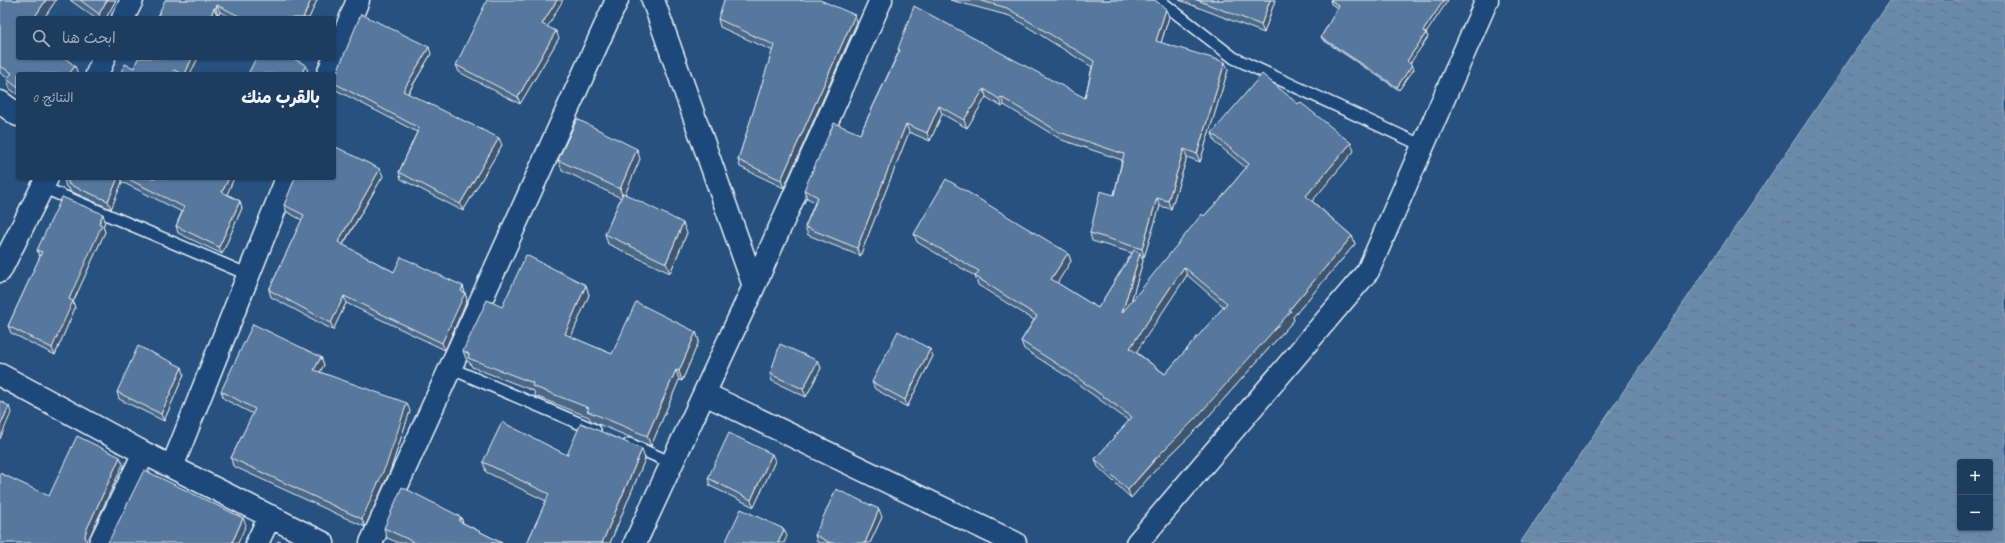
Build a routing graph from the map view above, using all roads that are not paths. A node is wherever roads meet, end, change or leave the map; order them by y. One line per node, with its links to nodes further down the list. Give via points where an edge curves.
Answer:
1 (132, 0): 8 (street)
2 (358, 0): 9 (street)
3 (617, 0): 22 (street)
4 (653, 0): 21 (street)
5 (881, 0): 21 (street)
6 (1159, 0): 16 (lane, via 1234,58)
7 (1487, 0): 16 (street)
8 (124, 16)
9 (336, 54)
10 (103, 60): 12 (street)
11 (334, 60): 13 (street)
12 (98, 72)
13 (329, 72)
14 (0, 102): 15 (street)
15 (16, 114)
16 (1423, 146): 35 (street, via 1368,271)
17 (286, 180): 20 (street)
18 (44, 183): 19 (street); 20 (lane)
19 (0, 271)
20 (249, 275): 27 (street)
21 (754, 286): 24 (street)
22 (450, 368): 26 (lane); 32 (street)
23 (0, 375): 25 (street)
24 (705, 394): 26 (street); 34 (street)
25 (144, 453): 27 (street); 29 (street)
26 (672, 463): 33 (street)
27 (172, 467): 28 (street)
28 (270, 516): 30 (street); 31 (street)
29 (100, 543)
30 (257, 543)
31 (323, 543)
32 (371, 543)
33 (635, 543)
34 (1015, 543)
35 (1137, 543)

